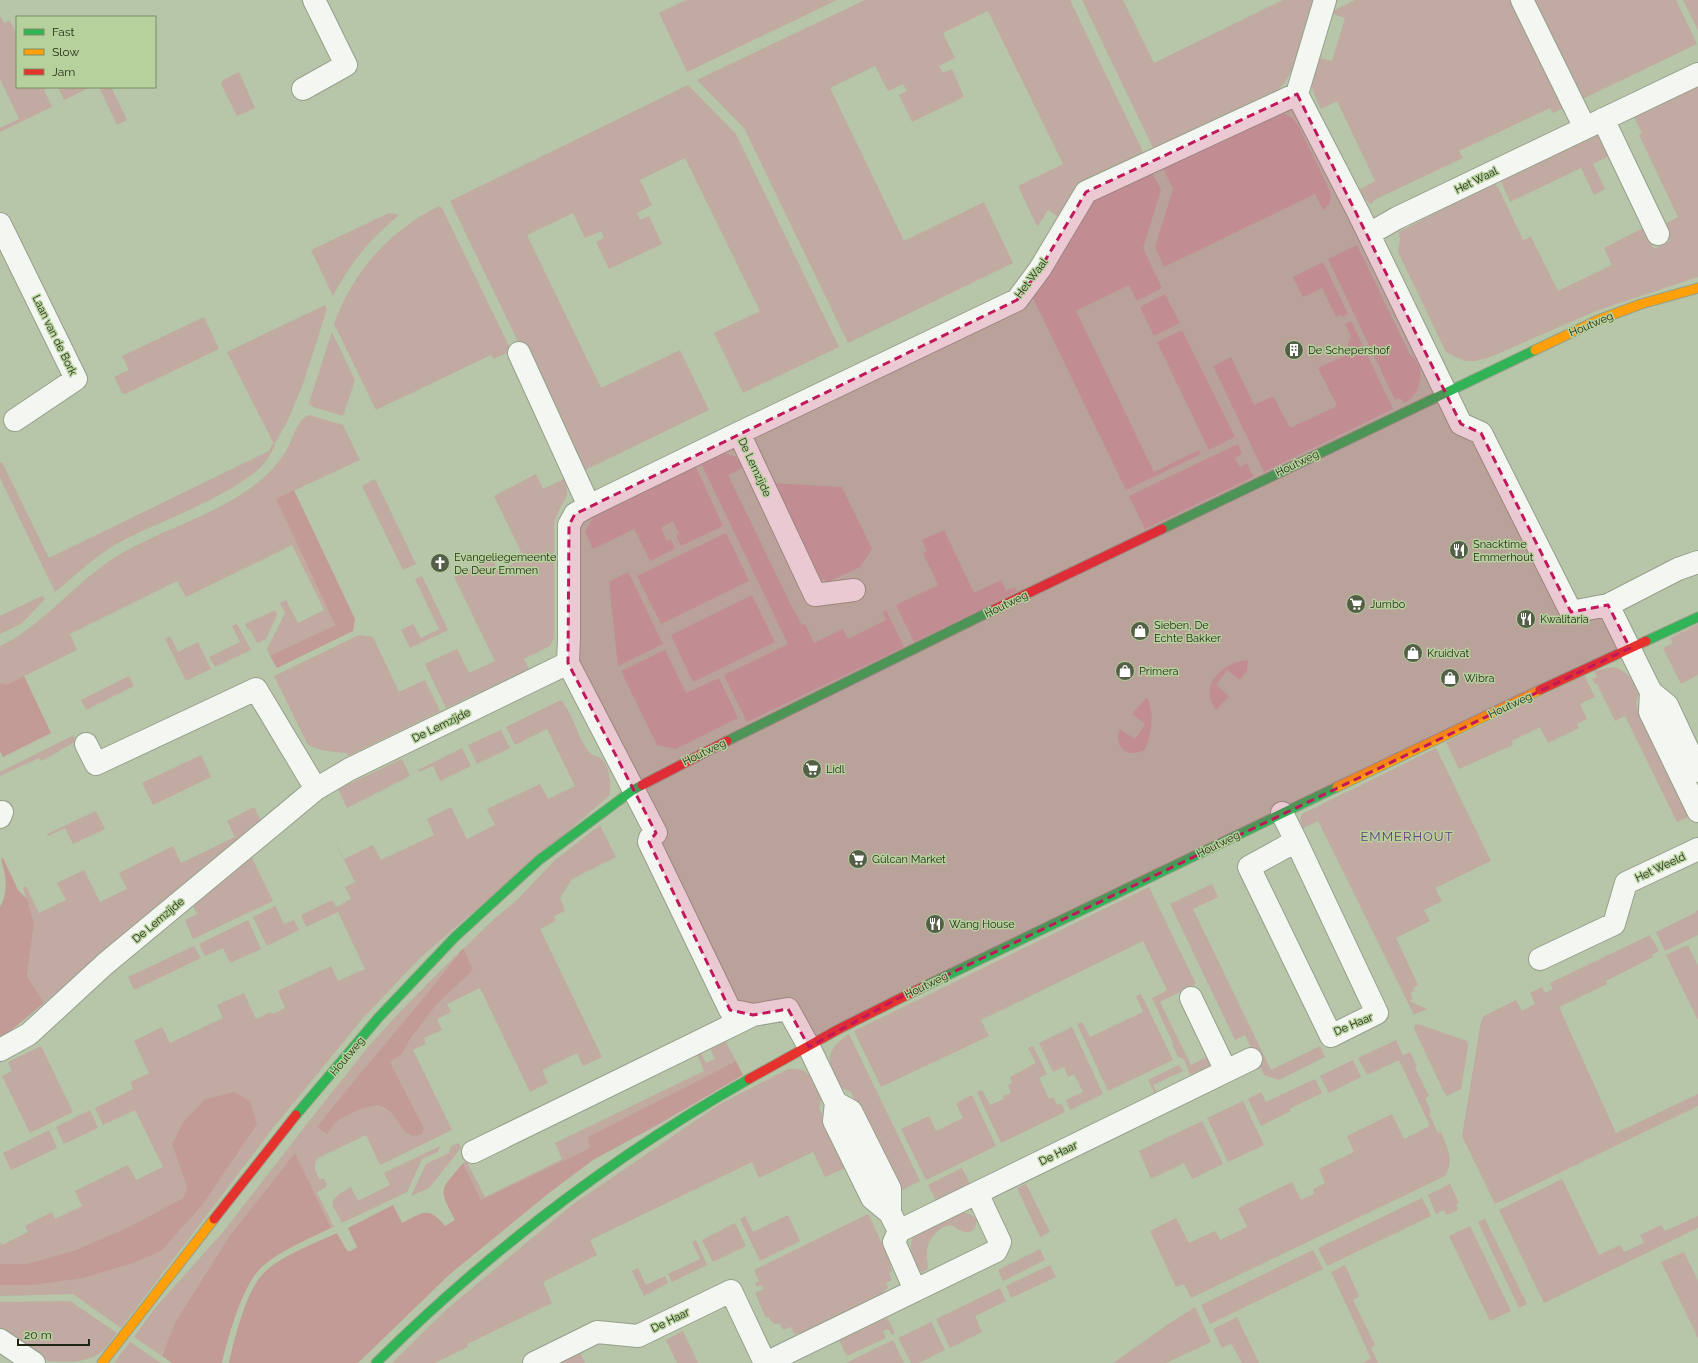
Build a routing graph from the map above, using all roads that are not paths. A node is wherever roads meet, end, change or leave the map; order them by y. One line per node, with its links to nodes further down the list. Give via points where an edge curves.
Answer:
1 (314, 0): 5 (street, via 346,65)
2 (1325, 0): 6 (street)
3 (1522, 0): 7 (street)
4 (1698, 74): 7 (street, Het Waal)
5 (303, 90)
6 (1297, 94): 9 (street); 15 (street, Het Waal, via 1086,192 1040,269 1017,300)
7 (1594, 124): 9 (street, Het Waal, via 1397,218); 10 (street)
8 (0, 224): 14 (street, Laan van de Bork, via 76,380)
9 (1369, 234): 13 (street)
10 (1658, 234)
11 (1698, 288): 13 (street, Houtweg, via 1641,304 1598,320)
12 (519, 353): 16 (street)
13 (1446, 392): 19 (street, via 1461,424 1481,433 1571,612); 27 (street, Houtweg, via 1059,578 698,755)
14 (15, 420)
15 (739, 433): 16 (street, De Lemzijde); 18 (street, De Lemzijde, via 815,595)
16 (588, 506): 22 (street, De Lemzijde, via 575,514 568,525)
17 (1698, 562): 19 (street, via 1678,569)
18 (854, 590)
19 (1608, 605): 21 (street)
20 (1698, 617): 21 (street, Houtweg)
21 (1630, 648): 23 (street); 29 (street, Houtweg)
22 (568, 663): 26 (street, De Lemzijde, via 350,769); 27 (street, De Lemzijde)
23 (1650, 692): 25 (street, via 1667,705); 28 (street, via 1650,712)
24 (86, 744): 26 (street, via 96,764 256,689)
25 (1698, 771)
26 (316, 789): 36 (street, De Lemzijde, via 105,964 29,1034)
27 (633, 790): 34 (street, via 656,834 649,842 730,1010); 45 (street, Houtweg, via 539,860 455,937 379,1017 272,1144)
28 (1698, 811)
29 (1282, 813): 30 (street, De Haar); 35 (street, Houtweg, via 897,999)
30 (1296, 841): 30 (street, De Haar, via 1249,867 1331,1036 1377,1013)
31 (1698, 849): 32 (street, Het Weeld, via 1626,883 1614,924)
32 (1540, 959)
33 (1191, 998): 38 (street)
34 (754, 1015): 35 (street, via 788,1009); 39 (street)
35 (809, 1047): 41 (street, via 836,1103 834,1121 872,1198); 46 (street, Houtweg, via 723,1094 598,1175 497,1253 406,1332)
36 (0, 1050)
37 (1251, 1059): 38 (street, De Haar)
38 (1226, 1071): 40 (street, De Haar)
39 (473, 1152)
40 (977, 1193): 41 (street, De Haar); 42 (street, De Haar, via 1000,1242 996,1251)
41 (894, 1222): 42 (street, via 894,1242)
42 (915, 1290): 48 (street, De Haar)
43 (0, 1340): 44 (street)
44 (34, 1363)
45 (102, 1363)
46 (376, 1363)
47 (534, 1363): 48 (street, De Haar, via 597,1332 638,1336 731,1291)
48 (765, 1363)

